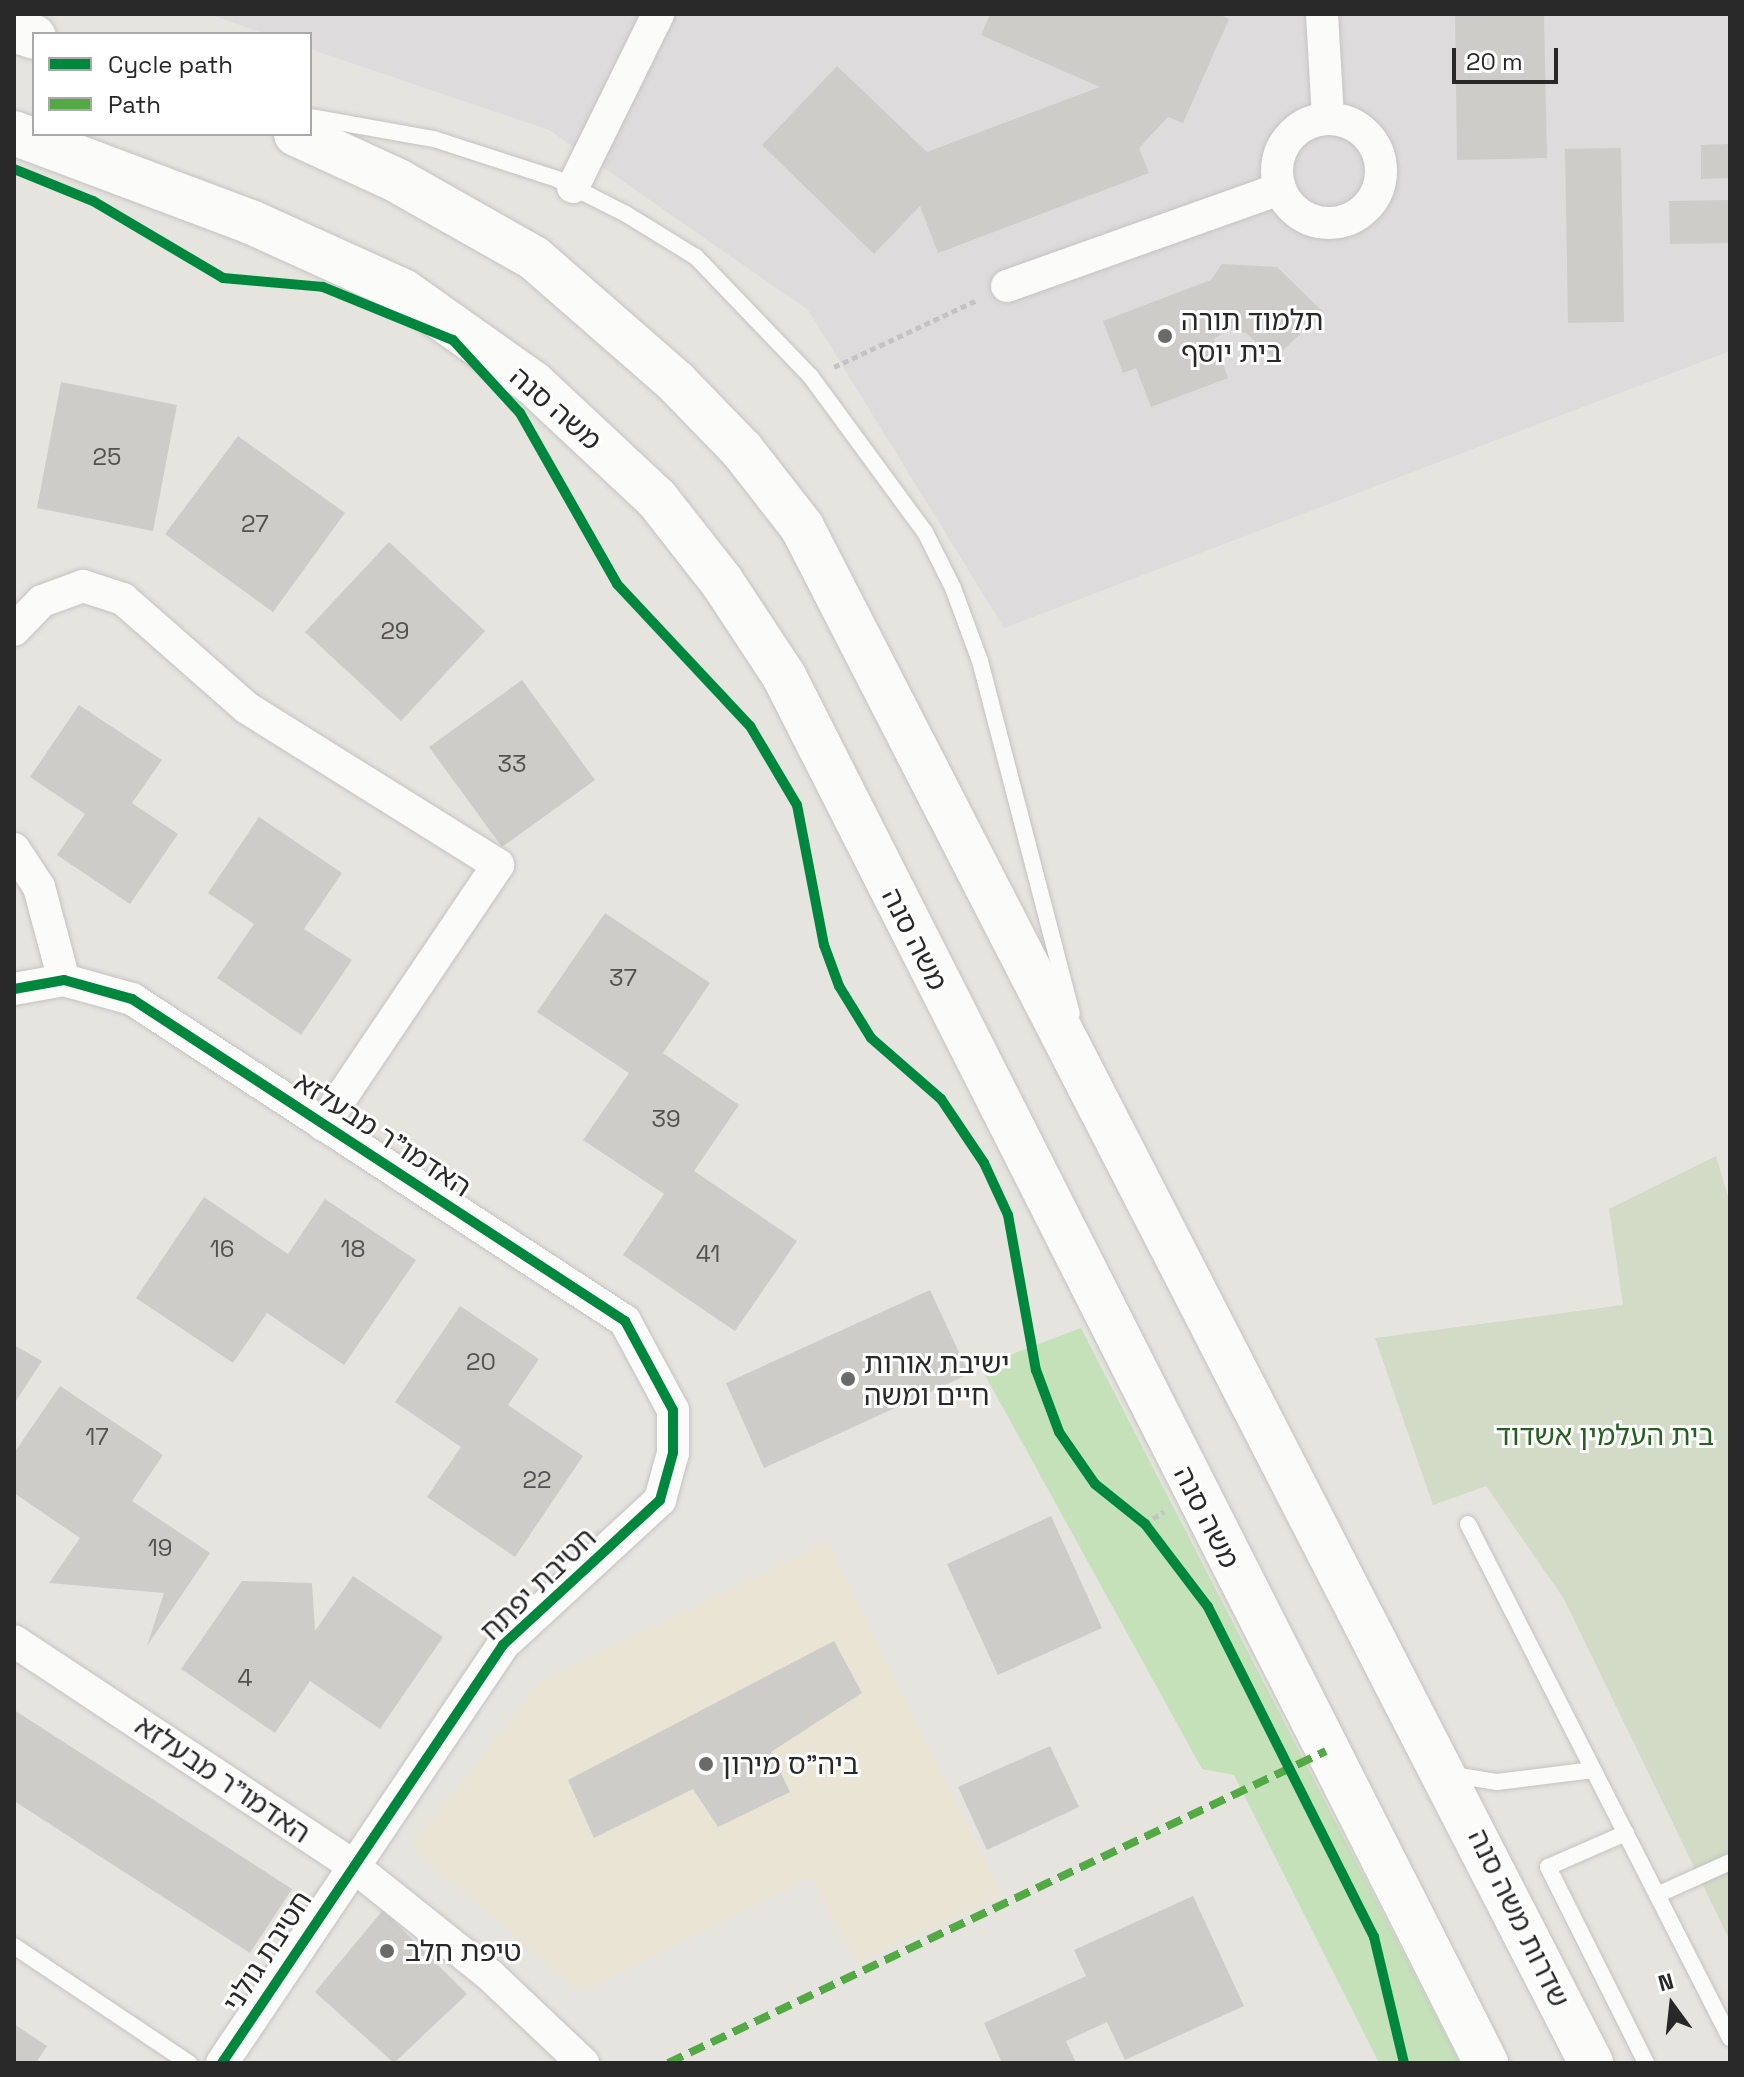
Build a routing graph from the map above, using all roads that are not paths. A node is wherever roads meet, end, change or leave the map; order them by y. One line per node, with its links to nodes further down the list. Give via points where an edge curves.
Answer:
1 (658, 14): 7 (street)
2 (1322, 14): 4 (street)
3 (312, 117): 7 (lane, via 434,139)
4 (1328, 118): 8 (street, via 1297,129 1285,141 1278,156); 8 (street, via 1361,129 1380,158 1381,176 1366,207 1336,223 1318,222 1288,204)
5 (14, 133): 30 (main road, משה סנה, via 251,222 403,291 533,383 657,499 722,582 784,676)
6 (300, 136): 14 (main road, via 398,181 534,258 608,317 742,450 802,527)
7 (573, 187): 14 (lane, via 696,257 811,377 925,532 980,661)
8 (1280, 189): 9 (street)
9 (1007, 286)
10 (14, 630): 15 (street, האדמו"ר מבעלזא, via 42,601 83,586 123,599 247,708 498,865)
11 (14, 849): 12 (street, via 39,887)
12 (64, 980): 13 (street, האדמו"ר מבעלזא); 15 (street, האדמו"ר מבעלזא, via 132,999)
13 (14, 989)
14 (1090, 1085): 20 (main road)
15 (323, 1124): 16 (street, האדמו"ר מבעלזא, via 625,1321)
16 (673, 1410): 23 (street, חטיבת יפתח, via 673,1453 660,1500 503,1645)
17 (1468, 1524): 19 (lane)
18 (14, 1641): 23 (street, האדמו"ר מבעלזא)
19 (1593, 1770): 20 (lane, via 1497,1782); 21 (lane)
20 (1447, 1774): 31 (main road, שדרות משה סנה)
21 (1626, 1833): 24 (lane); 32 (lane, via 1548,1867)
22 (1730, 1862): 24 (lane)
23 (352, 1865): 28 (street, חטיבת גולני); 29 (street, האדמו"ר מבעלזא, via 491,1976)
24 (1657, 1895): 26 (lane)
25 (14, 1946): 27 (lane)
26 (1730, 2038)
27 (189, 2063)
28 (222, 2063)
29 (583, 2063)
30 (1486, 2063)
31 (1591, 2063)
32 (1646, 2063)

